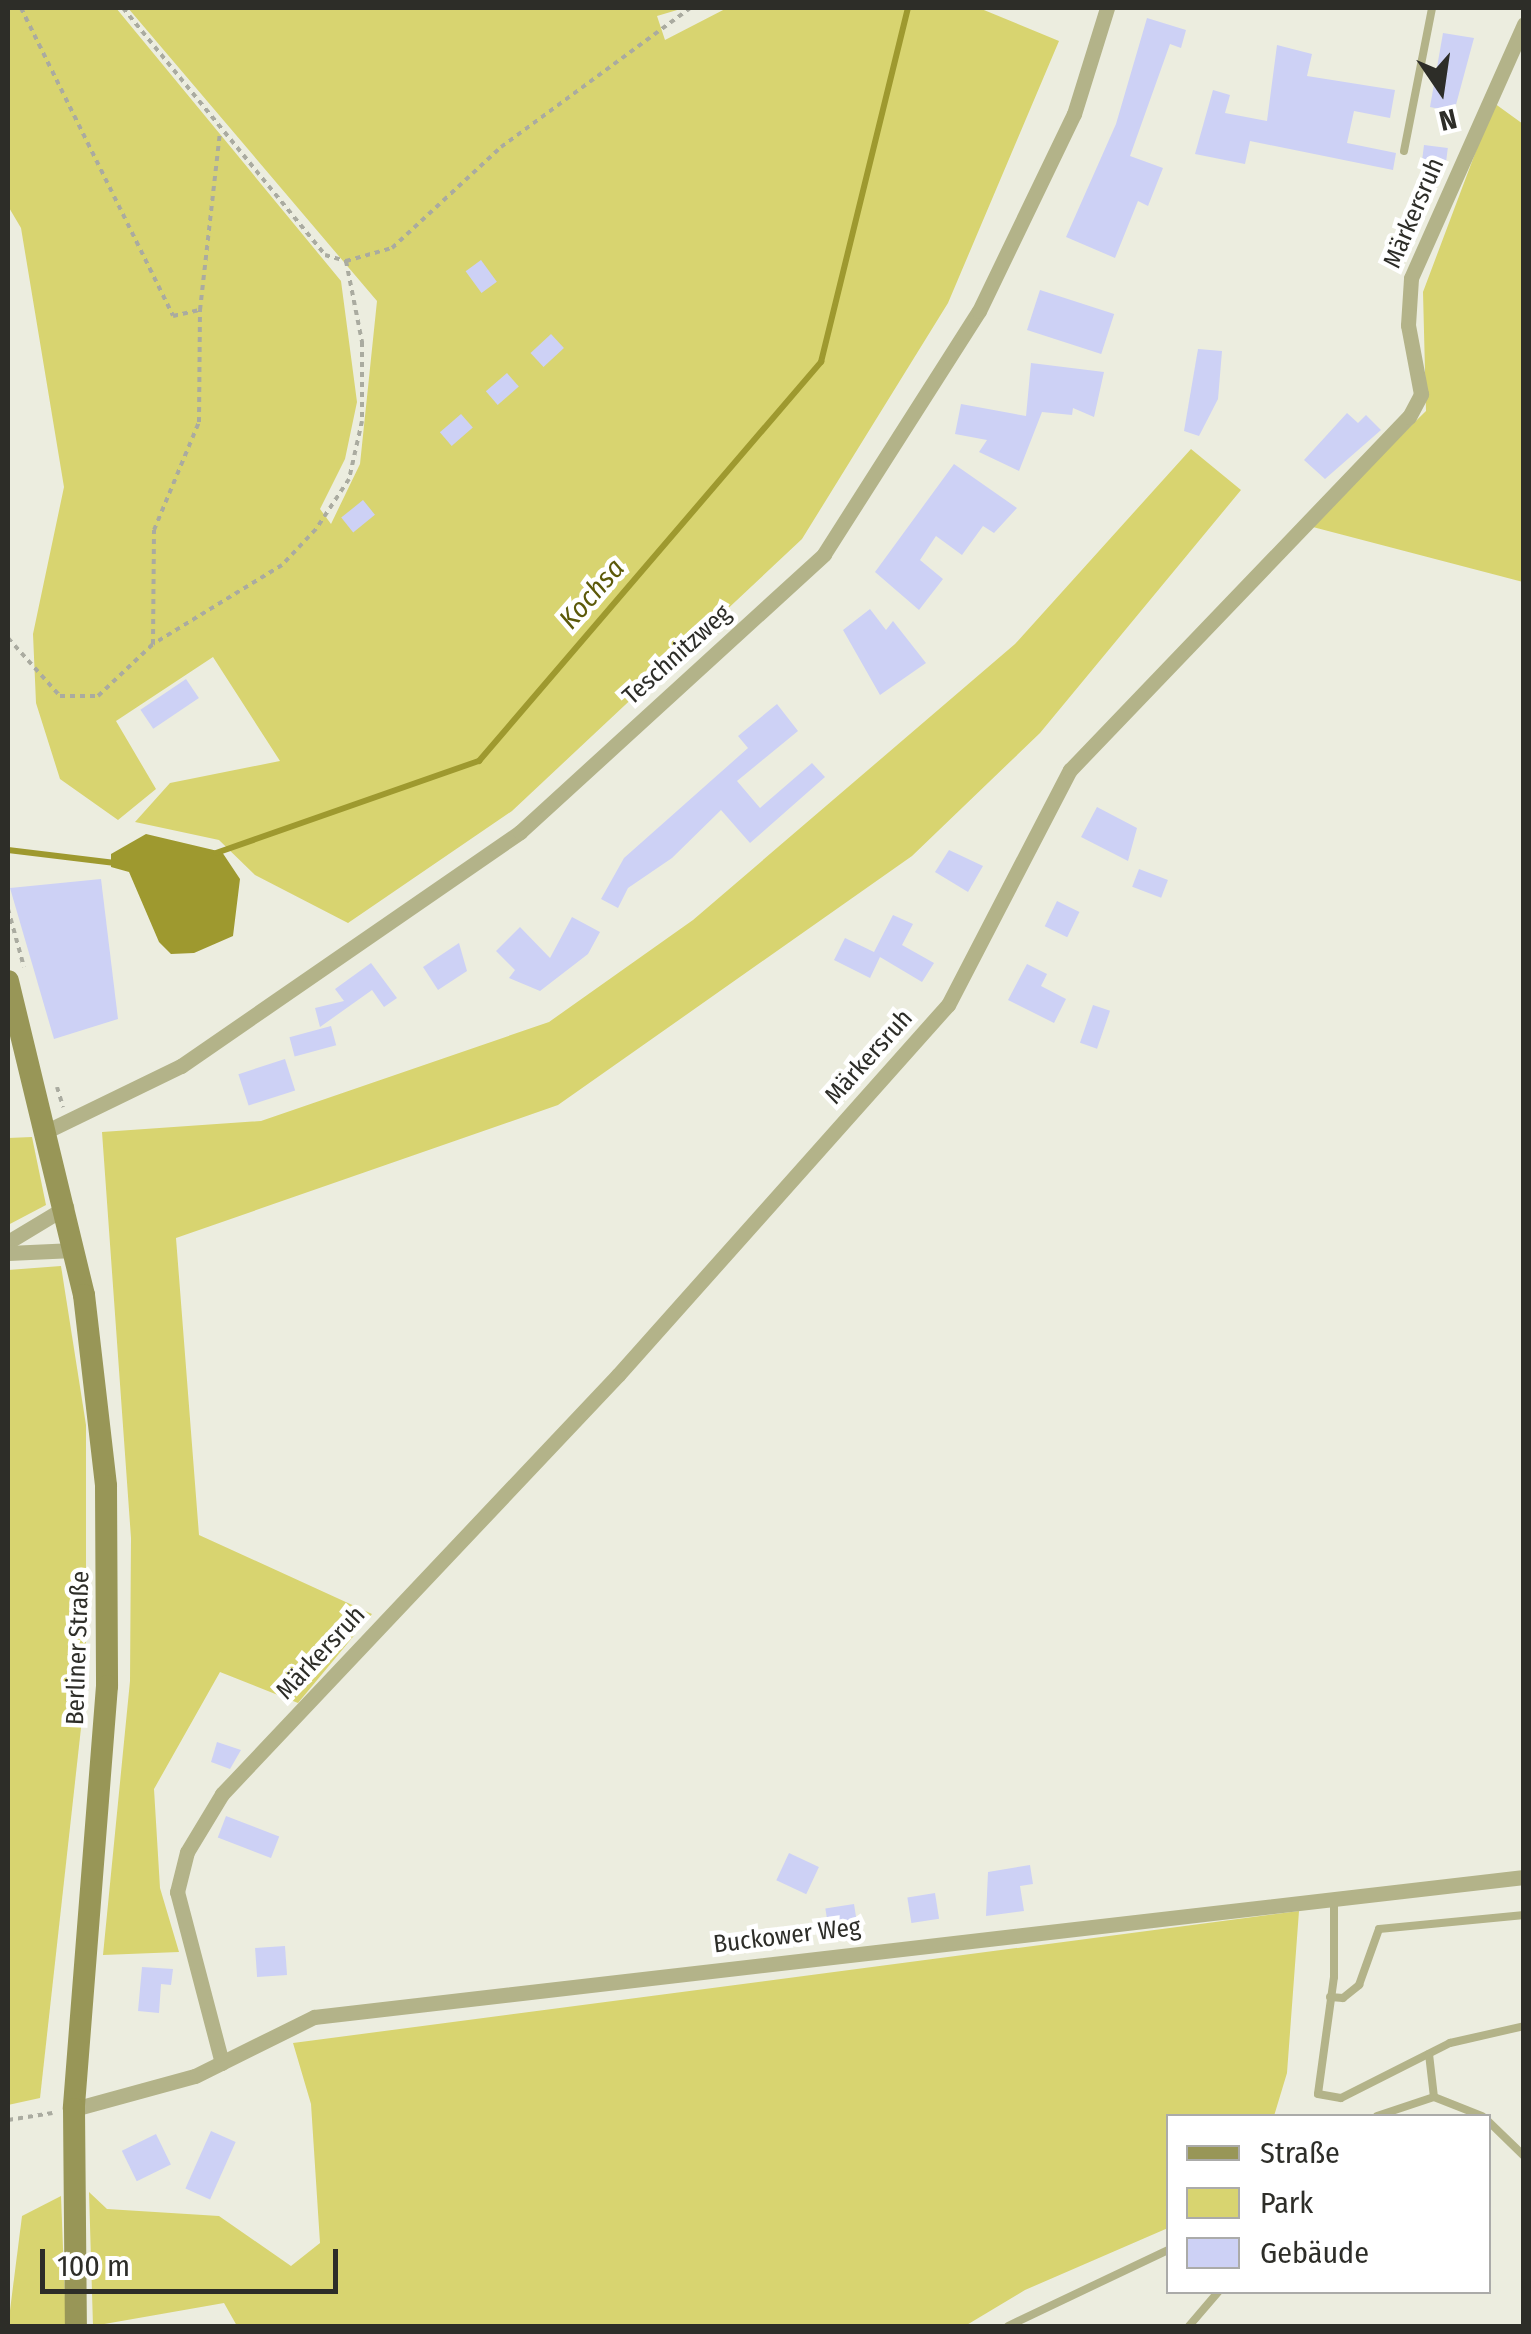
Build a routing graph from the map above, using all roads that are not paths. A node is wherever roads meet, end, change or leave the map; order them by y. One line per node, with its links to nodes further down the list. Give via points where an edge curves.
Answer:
1 (1107, 8): 6 (street, Teschnitzweg, via 1074,114 980,311 824,554 520,832 181,1066)
2 (1432, 8): 4 (lane)
3 (1524, 24): 17 (street, Märkersruh, via 1411,278 1408,324 1421,394 1409,418 1070,770 948,1006 618,1375 222,1794 186,1852 177,1892)
4 (1404, 151)
5 (8, 980): 6 (main road, Berliner Straße)
6 (49, 1130): 7 (main road, Berliner Straße)
7 (66, 1207): 8 (street); 9 (main road, Berliner Straße)
8 (8, 1242)
9 (74, 1250): 10 (street); 19 (main road, Berliner Straße, via 99,1401 110,1598)
10 (8, 1253)
11 (1524, 1877): 12 (street, Buckower Weg)
12 (1334, 1899): 14 (lane); 17 (street, Buckower Weg, via 314,2017)
13 (1524, 1914): 14 (lane, via 1379,1929 1359,1985 1344,1998)
14 (1330, 1997): 16 (lane, via 1318,2094 1341,2098)
15 (1524, 2026): 16 (lane)
16 (1429, 2054): 18 (lane)
17 (222, 2062): 19 (street, Buckower Weg, via 155,2092)
18 (1434, 2097): 20 (lane); 21 (lane)
19 (74, 2109): 26 (main road, Berliner Straße)
20 (1382, 2114)
21 (1477, 2114)
22 (1491, 2124): 23 (lane)
23 (1524, 2156)
24 (1166, 2251): 27 (lane)
25 (1216, 2294): 28 (lane)
26 (76, 2326)
27 (1008, 2326)
28 (1189, 2326)

